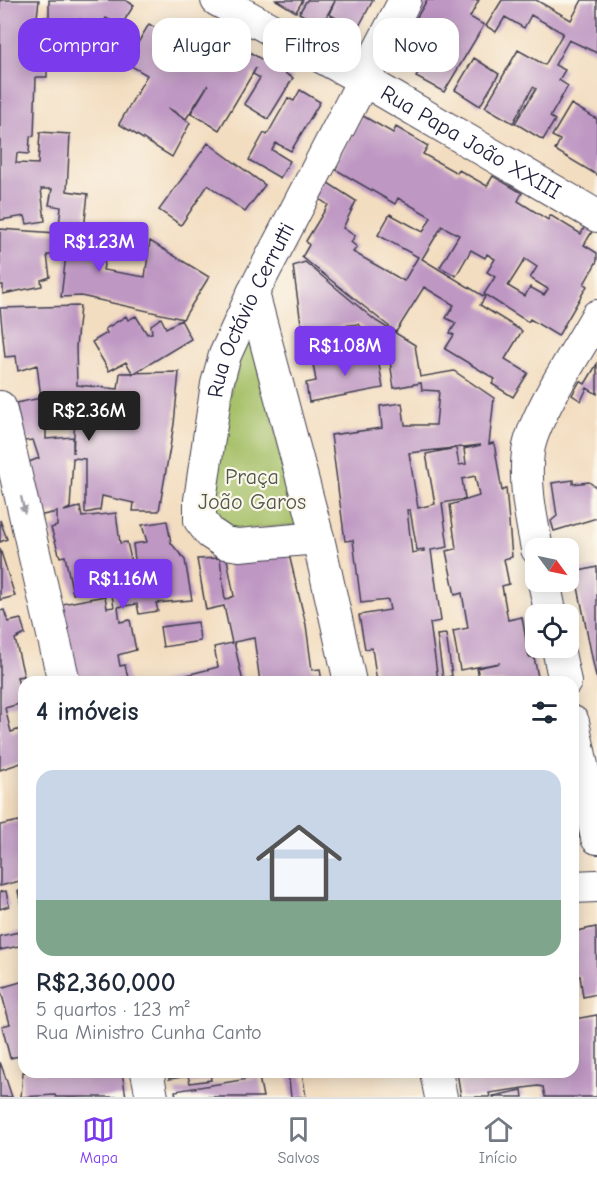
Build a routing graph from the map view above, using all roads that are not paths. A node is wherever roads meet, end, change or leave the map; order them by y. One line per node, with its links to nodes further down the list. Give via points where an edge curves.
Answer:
1 (217, 0): 3 (street, Rua Papa João XXIII)
2 (405, 0): 3 (street, Rua Octávio Cerrutti)
3 (362, 79): 4 (street, Rua Papa João XXIII); 5 (street, Rua Octávio Cerrutti)
4 (597, 216)
5 (253, 293): 8 (street); 8 (street, Rua Octávio Cerrutti, via 225,355 217,384 200,520 225,543)
6 (597, 316): 9 (street, via 538,423 528,450 529,509)
7 (0, 407): 11 (street, one-way to 11)
8 (318, 538): 12 (street)
9 (535, 538)
10 (560, 658): 13 (street)
11 (63, 676)
12 (349, 676)
13 (564, 676)
14 (579, 751): 15 (street)
15 (597, 838)
16 (579, 886): 17 (street)
17 (597, 886)
18 (148, 1078): 20 (street)
19 (437, 1078): 21 (street)
20 (152, 1097)
21 (441, 1097)

